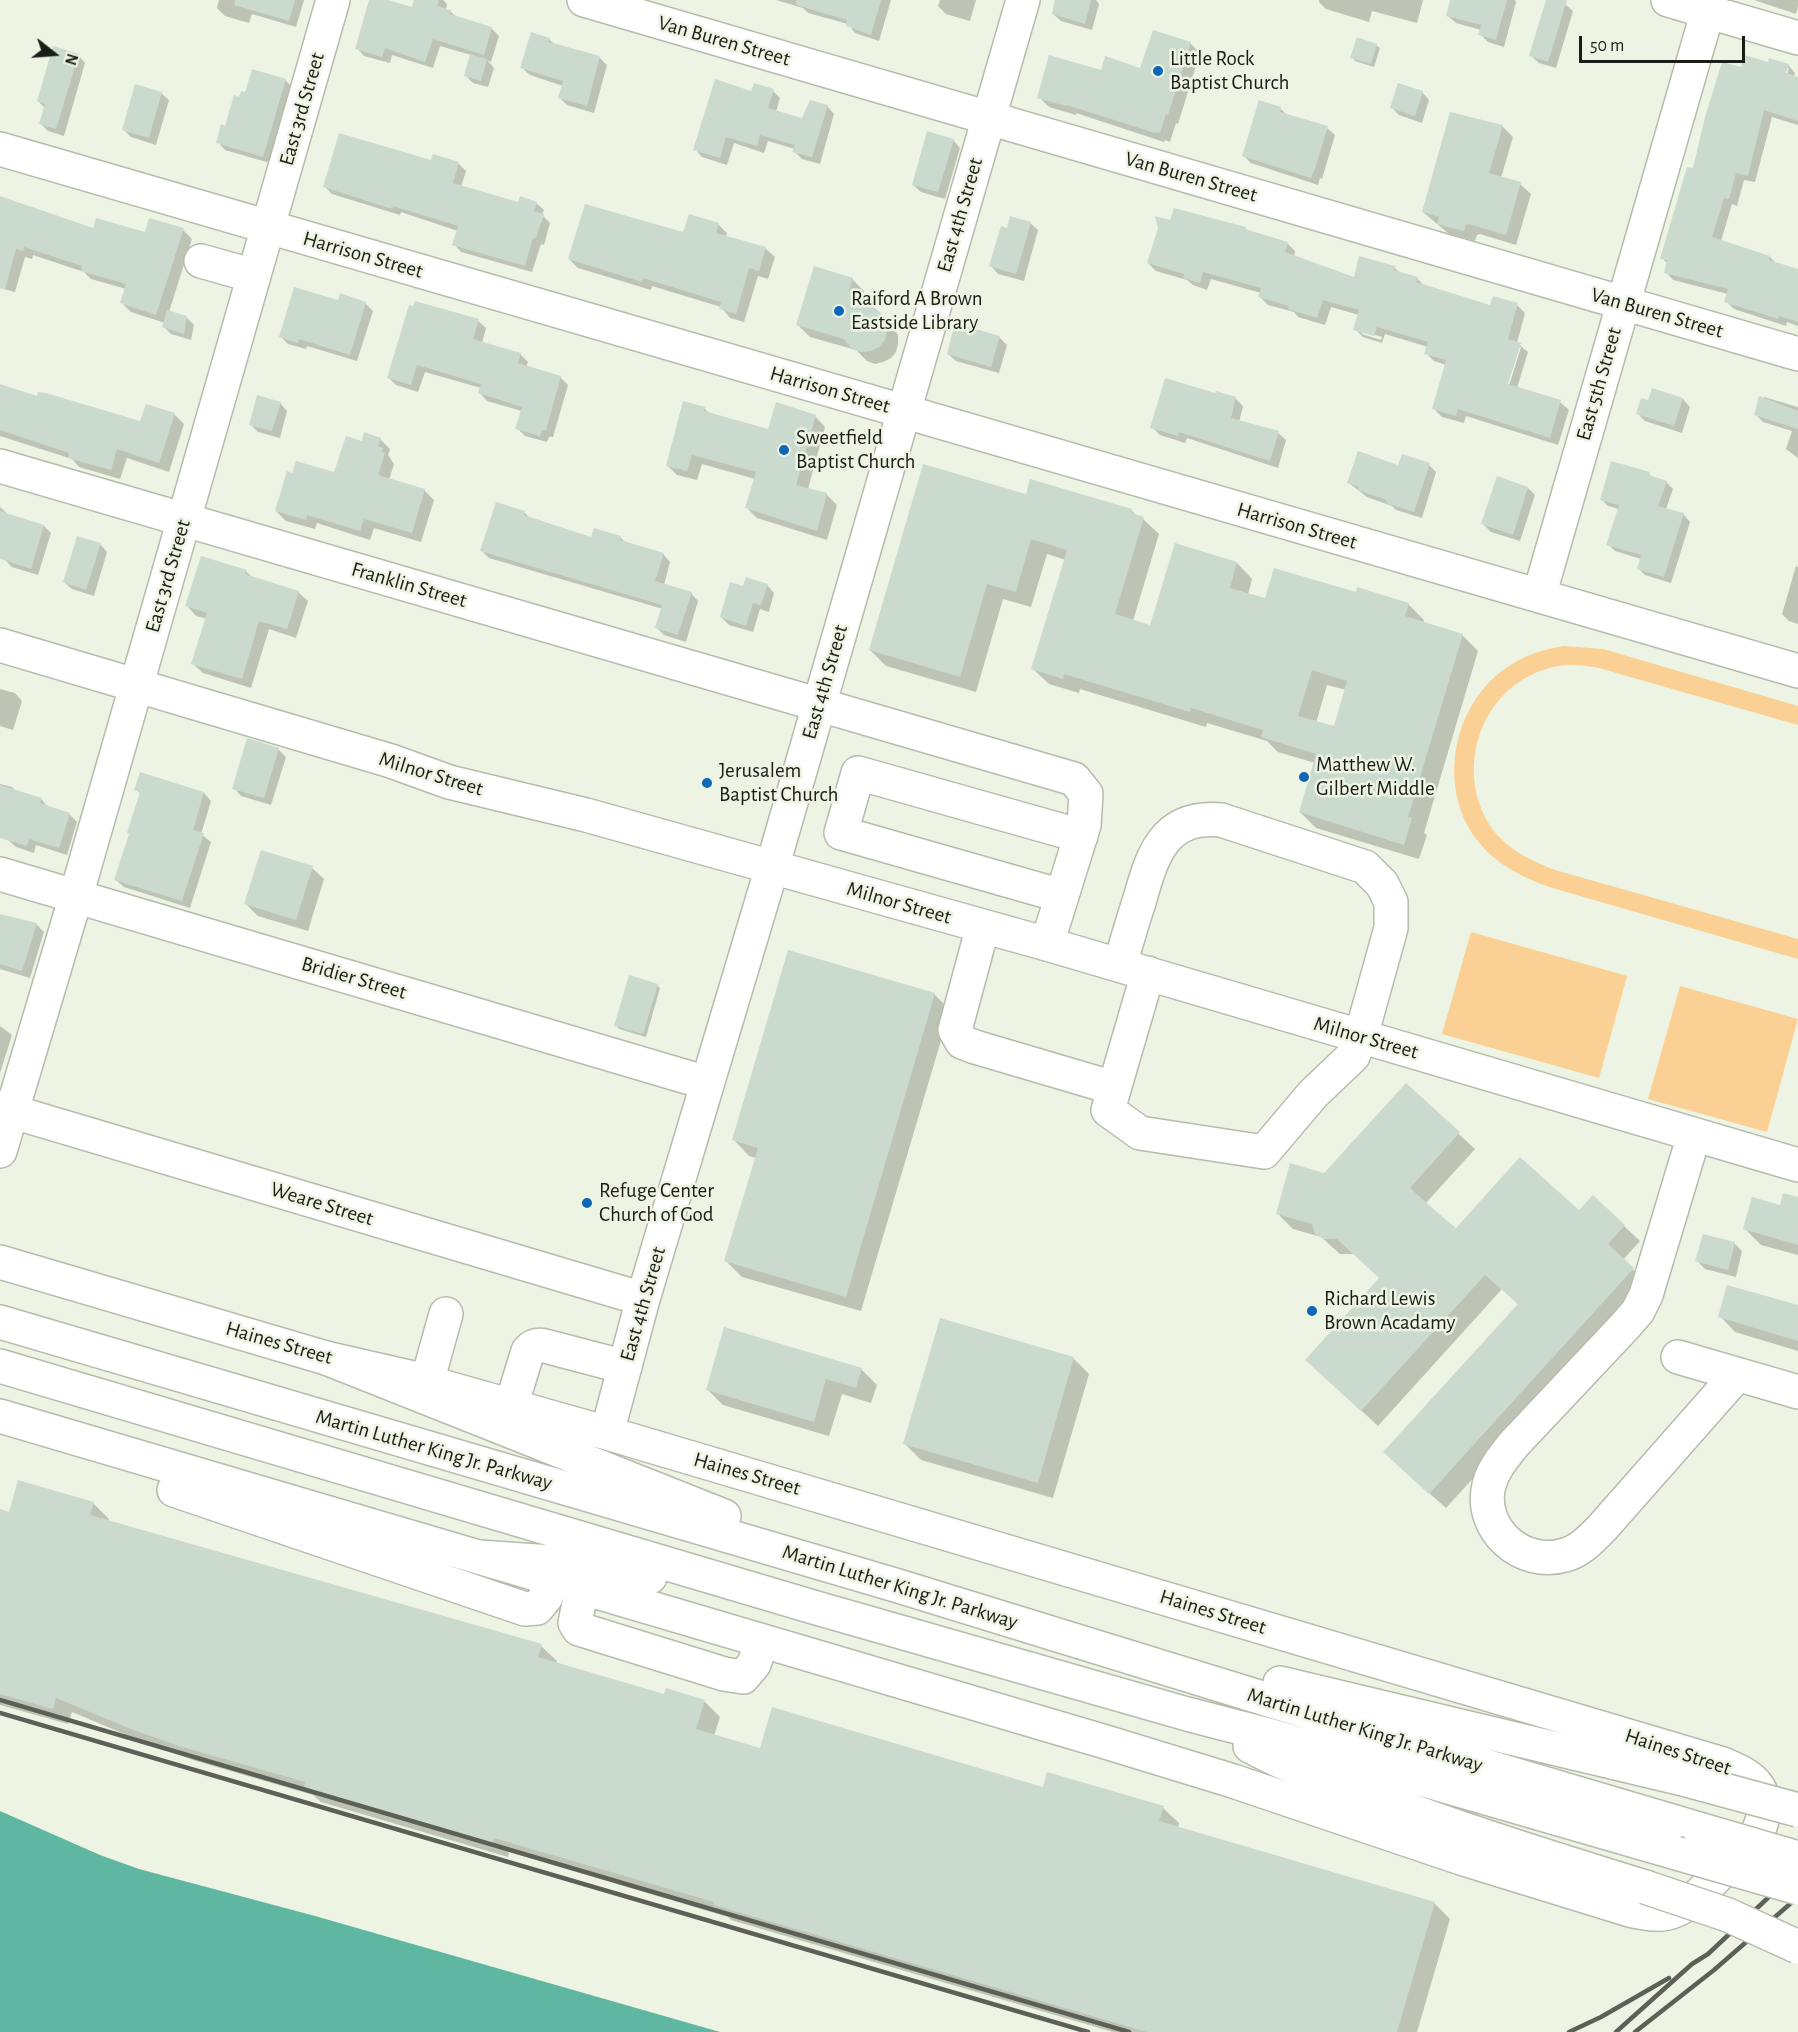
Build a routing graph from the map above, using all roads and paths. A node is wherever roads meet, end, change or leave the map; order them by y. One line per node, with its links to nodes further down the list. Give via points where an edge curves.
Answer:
1 (333, 0): 9 (main road, East 3rd Street)
2 (584, 0): 7 (main road, Van Buren Street)
3 (1023, 0): 7 (main road, East 4th Street)
4 (1668, 0): 5 (main road)
5 (1709, 6): 6 (main road); 12 (main road, East 5th Street)
6 (1798, 38)
7 (989, 117): 12 (main road, Van Buren Street); 14 (main road, East 4th Street)
8 (0, 149): 9 (main road, Harrison Street)
9 (268, 228): 11 (main road, East 3rd Street); 14 (main road, Harrison Street)
10 (201, 261): 11 (main road)
11 (254, 276): 16 (main road, East 3rd Street)
12 (1622, 303): 13 (main road, Van Buren Street); 17 (main road, East 5th Street)
13 (1798, 354)
14 (903, 411): 17 (main road, Harrison Street); 21 (main road, East 4th Street)
15 (0, 466): 16 (main road, Franklin Street)
16 (184, 520): 20 (main road, East 3rd Street); 21 (main road, Franklin Street)
17 (1539, 596): 19 (main road, Harrison Street)
18 (0, 645): 20 (main road, Milnor Street)
19 (1798, 671)
20 (136, 686): 23 (main road, Milnor Street, via 391,761 449,782); 25 (main road, East 3rd Street)
21 (818, 704): 22 (main road, Franklin Street, via 1074,779 1086,794); 23 (main road, East 4th Street)
22 (1080, 836): 26 (main road, Franklin Street); 26 (main road, via 858,773 841,833)
23 (772, 867): 27 (main road, Milnor Street); 31 (main road, East 4th Street)
24 (0, 874): 25 (main road, Bridier Street)
25 (76, 896): 31 (main road, Bridier Street); 33 (main road, East 3rd Street)
26 (1062, 896): 28 (main road, Franklin Street)
27 (983, 926): 28 (main road, Milnor Street); 32 (main road, via 954,1030 962,1042)
28 (1047, 944): 29 (main road, Milnor Street)
29 (1134, 969): 30 (main road, Milnor Street); 30 (main road, via 1151,860 1182,825 1203,818 1221,820 1365,867 1382,884 1391,902 1391,928); 32 (main road)
30 (1361, 1036): 32 (main road, via 1353,1056 1313,1094 1264,1152 1140,1133 1108,1110); 34 (main road, Milnor Street)
31 (707, 1083): 38 (main road, East 4th Street)
32 (1114, 1088)
33 (6, 1110): 35 (main road, East 3rd Street); 38 (main road, Weare Street)
34 (1694, 1135): 36 (main road, Milnor Street); 45 (main road, via 1642,1303 1497,1465 1489,1485 1488,1506 1493,1526 1507,1544 1525,1554 1545,1558 1566,1555 1584,1546)
35 (0, 1151)
36 (1798, 1165)
37 (0, 1262): 42 (main road, Haines Street)
38 (643, 1299): 44 (main road, East 4th Street)
39 (446, 1314): 46 (main road)
40 (0, 1322): 54 (main road, Martin Luther King Jr. Parkway)
41 (1678, 1357): 45 (main road)
42 (326, 1358): 46 (main road, Haines Street); 54 (main road)
43 (0, 1366): 55 (main road, Martin Luther King Jr. Parkway)
44 (625, 1367): 48 (main road, via 532,1346); 50 (main road, East 4th Street)
45 (1736, 1376): 47 (main road)
46 (427, 1382): 48 (main road, Haines Street)
47 (1798, 1392)
48 (511, 1406): 50 (main road, Haines Street)
49 (0, 1416): 51 (main road, Haines Street)
50 (607, 1433): 53 (main road, Haines Street, via 1723,1764 1755,1783 1765,1808 1762,1823 1754,1838 1687,1905 1672,1912 1633,1911 1109,1743)
51 (165, 1465): 52 (main road, Haines Street); 53 (main road, via 162,1482 169,1488 525,1609 537,1608 546,1597)
52 (479, 1557): 53 (main road, Haines Street); 55 (main road, via 566,1563)
53 (550, 1578)
54 (895, 1585): 56 (main road, Martin Luther King Jr. Parkway)
55 (813, 1607): 57 (main road, Martin Luther King Jr. Parkway)
56 (1008, 1619): 58 (main road, bridge, via 1510,1737); 59 (main road, Martin Luther King Jr. Parkway, bridge)
57 (1187, 1714): 60 (main road, Martin Luther King Jr. Parkway, bridge); 61 (main road, bridge, via 1266,1755 1353,1790 1468,1832 1728,1915)
58 (1798, 1810)
59 (1798, 1858)
60 (1798, 1888)
61 (1798, 1947)

